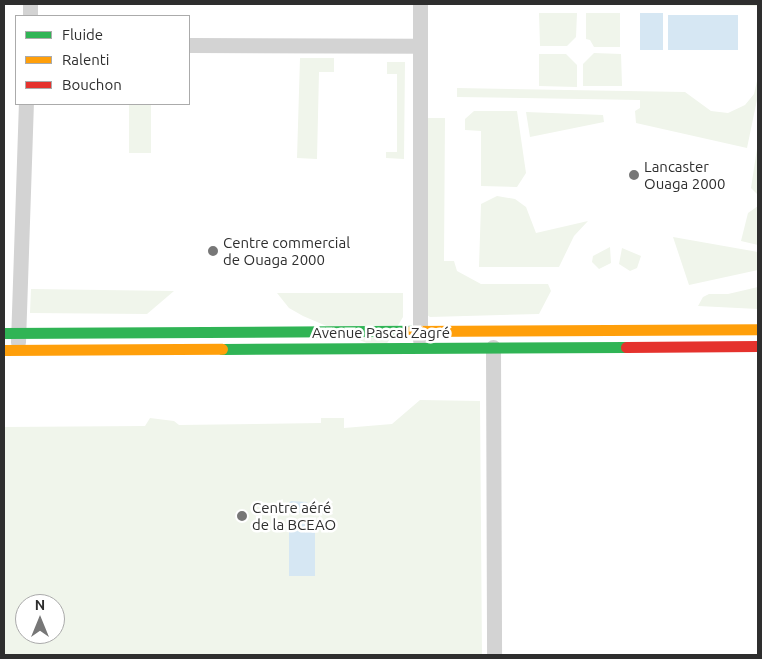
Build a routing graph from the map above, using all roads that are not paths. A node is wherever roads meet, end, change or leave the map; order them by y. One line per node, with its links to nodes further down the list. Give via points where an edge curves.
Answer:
1 (420, 4): 3 (street)
2 (190, 45): 3 (street)
3 (420, 46): 6 (street)
4 (26, 105): 7 (street)
5 (758, 329): 6 (main road, Avenue Pascal Zagré)
6 (419, 331): 7 (main road, Avenue Pascal Zagré); 9 (street)
7 (11, 333): 11 (street)
8 (758, 346): 10 (main road, Avenue Pascal Zagré)
9 (420, 347): 10 (main road, Avenue Pascal Zagré); 11 (main road, Avenue Pascal Zagré)
10 (493, 347): 12 (street)
11 (11, 350)
12 (494, 655)

